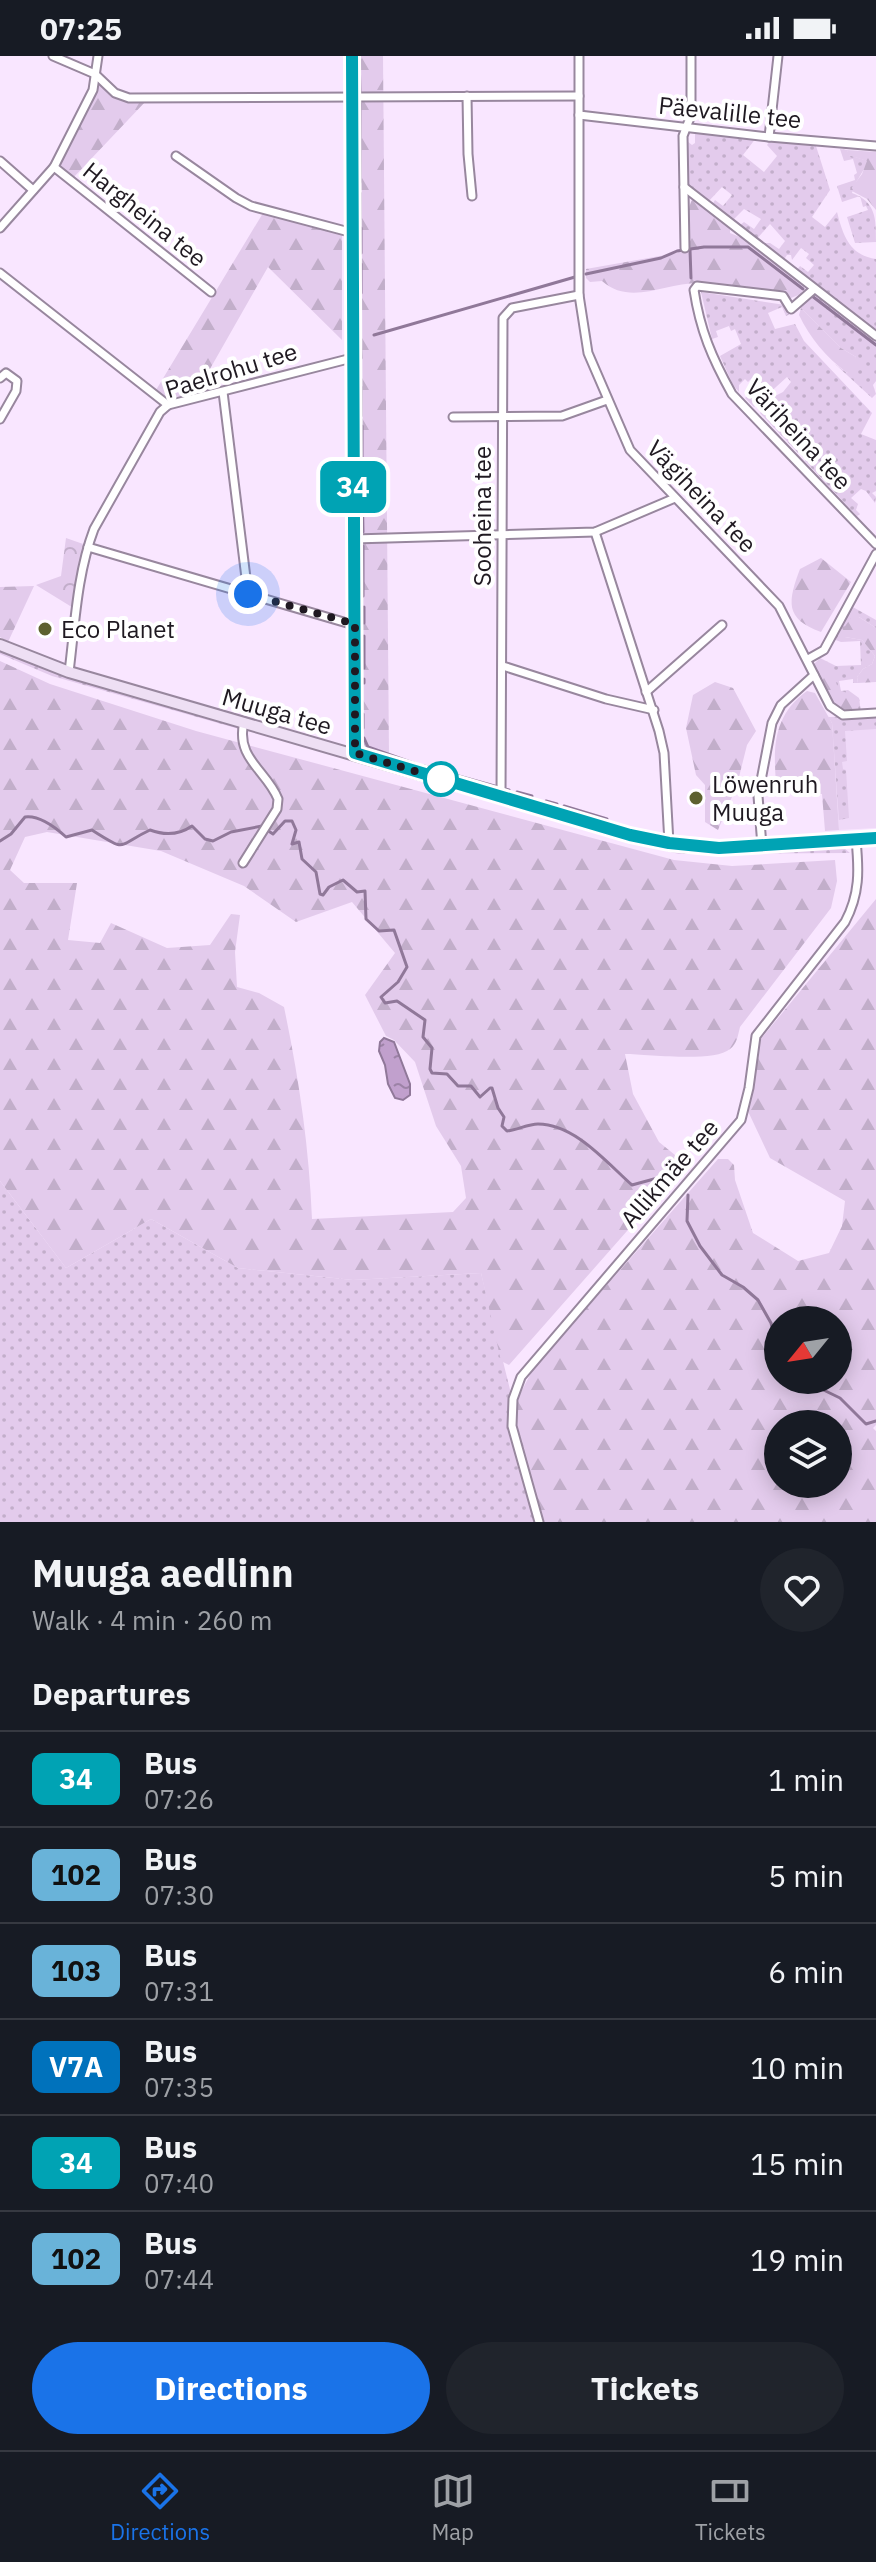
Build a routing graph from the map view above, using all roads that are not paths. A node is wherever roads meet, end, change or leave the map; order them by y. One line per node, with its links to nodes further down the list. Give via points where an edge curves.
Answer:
1 (53, 56): 7 (street)
2 (98, 56): 7 (street)
3 (352, 56): 8 (street)
4 (579, 56): 10 (street, Vägiheina tee)
5 (691, 56): 12 (street, via 691,115)
6 (778, 56): 13 (street)
7 (95, 74): 8 (street, via 129,98); 17 (street, via 93,90)
8 (352, 95): 9 (street); 22 (street)
9 (467, 96): 10 (street); 20 (street)
10 (579, 96): 11 (street, Vägiheina tee)
11 (579, 115): 12 (street, Päevalille tee); 27 (street, Vägiheina tee)
12 (686, 128): 13 (street, Päevalille tee); 18 (street)
13 (769, 137): 14 (street, Päevalille tee)
14 (876, 146)
15 (176, 156): 22 (street, via 251,206)
16 (0, 161): 19 (street)
17 (54, 167): 19 (street); 26 (street, Hargheina tee)
18 (684, 187): 23 (street); 25 (street)
19 (33, 190): 21 (street)
20 (472, 196)
21 (0, 228)
22 (353, 233): 29 (street)
23 (685, 248)
24 (0, 273): 33 (street)
25 (814, 289): 28 (street); 41 (street, Väriheina tee, via 791,309 783,296 697,286 694,290 700,325 732,394)
26 (211, 292)
27 (579, 295): 32 (street, Vägiheina tee, via 588,353); 35 (street, Sooheina tee, via 506,313)
28 (876, 336)
29 (352, 358): 31 (street, Paelrohu tee); 40 (street)
30 (0, 378): 36 (street, via 6,373 17,381)
31 (223, 392): 33 (street, Paelrohu tee); 44 (street)
32 (607, 400): 35 (street, via 571,414); 37 (street, Vägiheina tee, via 630,450)
33 (168, 405): 42 (street, Paelrohu tee)
34 (453, 417): 35 (street)
35 (501, 417): 39 (street, Sooheina tee)
36 (0, 419)
37 (675, 498): 38 (street); 48 (street, Vägiheina tee, via 779,606)
38 (595, 532): 39 (street); 52 (street)
39 (502, 534): 40 (street); 49 (street, Sooheina tee)
40 (354, 539): 45 (street)
41 (876, 544)
42 (88, 547): 44 (street); 50 (street, Paelrohu tee)
43 (876, 554): 48 (street, via 824,650)
44 (248, 594): 45 (street)
45 (355, 624): 56 (street)
46 (722, 625): 52 (street)
47 (0, 645): 50 (main road, Muuga tee)
48 (808, 659): 51 (street, Vägiheina tee)
49 (503, 666): 53 (street); 57 (street, Sooheina tee)
50 (69, 672): 55 (main road, Muuga tee)
51 (814, 675): 54 (street, Vägiheina tee, via 830,706 843,715); 61 (street, via 781,705 772,723 758,796)
52 (646, 692): 53 (street)
53 (654, 710): 60 (street, via 664,753)
54 (876, 713)
55 (244, 722): 56 (main road, Muuga tee); 62 (street, via 241,739 247,753 278,799)
56 (355, 753): 57 (main road, Muuga tee)
57 (501, 796): 60 (main road, Muuga tee)
58 (876, 838): 59 (main road, Muuga tee)
59 (856, 840): 61 (main road, Muuga tee); 63 (street, Allikmäe tee, via 853,906 756,1036 741,1120 521,1377 512,1426)
60 (669, 843): 61 (main road, Muuga tee)
61 (762, 846)
62 (243, 863)
63 (539, 1522)

